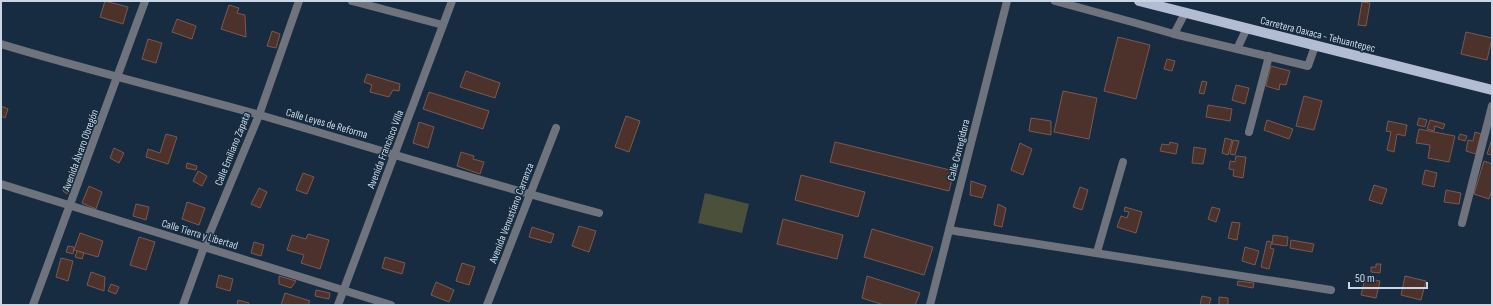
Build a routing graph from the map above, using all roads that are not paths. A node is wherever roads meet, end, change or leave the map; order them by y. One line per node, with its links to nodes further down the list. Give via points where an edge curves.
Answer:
1 (145, 1): 16 (street, Avenida Álvaro Obregón)
2 (299, 1): 19 (street, Calle Emiliano Zapata)
3 (352, 1): 9 (street)
4 (452, 1): 9 (street, Avenida Francisco Villa)
5 (1007, 1): 29 (street, Calle Corregidora)
6 (1055, 1): 11 (street)
7 (1139, 1): 8 (main road, Carretera Oaxaca - Tehuantepec)
8 (1184, 13): 10 (main road, Carretera Oaxaca - Tehuantepec); 11 (street)
9 (443, 25): 22 (street, Avenida Francisco Villa)
10 (1247, 28): 13 (main road, Carretera Oaxaca - Tehuantepec); 14 (street)
11 (1174, 34): 14 (street)
12 (1, 44): 16 (street, Calle Leyes de Reforma)
13 (1316, 46): 15 (street, via 1308,66); 17 (main road, Carretera Oaxaca - Tehuantepec)
14 (1237, 49): 15 (street)
15 (1270, 56): 21 (street)
16 (118, 77): 19 (street, Calle Leyes de Reforma); 26 (street, Avenida Álvaro Obregón)
17 (1492, 90)
18 (1492, 106): 28 (street)
19 (259, 115): 22 (street, Calle Leyes de Reforma); 30 (street, Calle Emiliano Zapata)
20 (556, 128): 25 (street, Avenida Venustiano Carranza)
21 (1249, 132)
22 (395, 154): 25 (street, Calle Leyes de Reforma); 32 (street, Avenida Francisco Villa)
23 (1123, 162): 31 (street)
24 (1, 184): 26 (street, Calle Tierra y Libertad)
25 (530, 195): 27 (street, Calle Leyes de Reforma); 38 (street, Avenida Venustiano Carranza)
26 (71, 205): 30 (street, Calle Tierra y Libertad); 34 (street, Avenida Álvaro Obregón)
27 (599, 213)
28 (1462, 223)
29 (949, 230): 31 (street); 39 (street, Calle Corregidora)
30 (204, 246): 32 (street, Calle Tierra y Libertad); 35 (street, Calle Emiliano Zapata)
31 (1097, 252): 33 (street)
32 (343, 290): 36 (street, Avenida Francisco Villa); 37 (street, Calle Tierra y Libertad)
33 (1331, 290)
34 (33, 305)
35 (183, 305)
36 (338, 305)
37 (392, 305)
38 (487, 305)
39 (930, 305)

